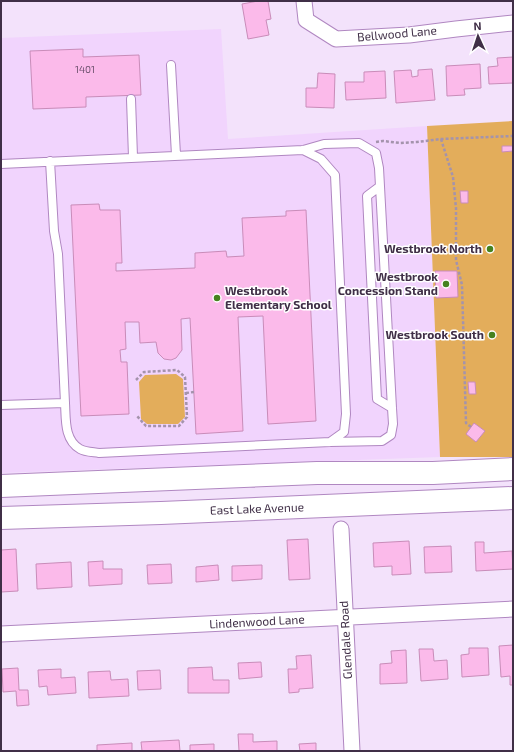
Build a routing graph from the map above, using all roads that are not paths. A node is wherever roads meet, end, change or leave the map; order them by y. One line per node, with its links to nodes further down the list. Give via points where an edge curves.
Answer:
1 (304, 1): 2 (street, Bellwood Lane, via 306,20 336,39 409,36)
2 (513, 23)
3 (171, 65): 6 (lane)
4 (131, 99): 7 (lane)
5 (303, 150): 6 (lane); 10 (lane, via 324,144 359,143 376,153); 14 (lane, via 321,159 335,174 346,414 344,432)
6 (176, 155): 7 (lane)
7 (134, 157): 8 (lane)
8 (50, 161): 9 (lane); 11 (lane, via 54,231 58,254)
9 (1, 164)
10 (380, 187): 13 (lane); 13 (lane, via 367,196 377,399)
11 (65, 403): 12 (lane); 14 (lane, via 66,429 71,440 80,450 99,453)
12 (1, 405)
13 (392, 408): 14 (lane, via 391,435 382,441)
14 (330, 442)
15 (513, 469): 16 (main road, via 433,473 317,473)
16 (1, 486)
17 (513, 498): 18 (main road, East Lake Avenue)
18 (1, 518)
19 (341, 529): 21 (street, Glendale Road)
20 (513, 609): 21 (street, Lindenwood Lane)
21 (345, 618): 22 (street, Lindenwood Lane); 23 (street, Glendale Road)
22 (1, 634)
23 (352, 751)

